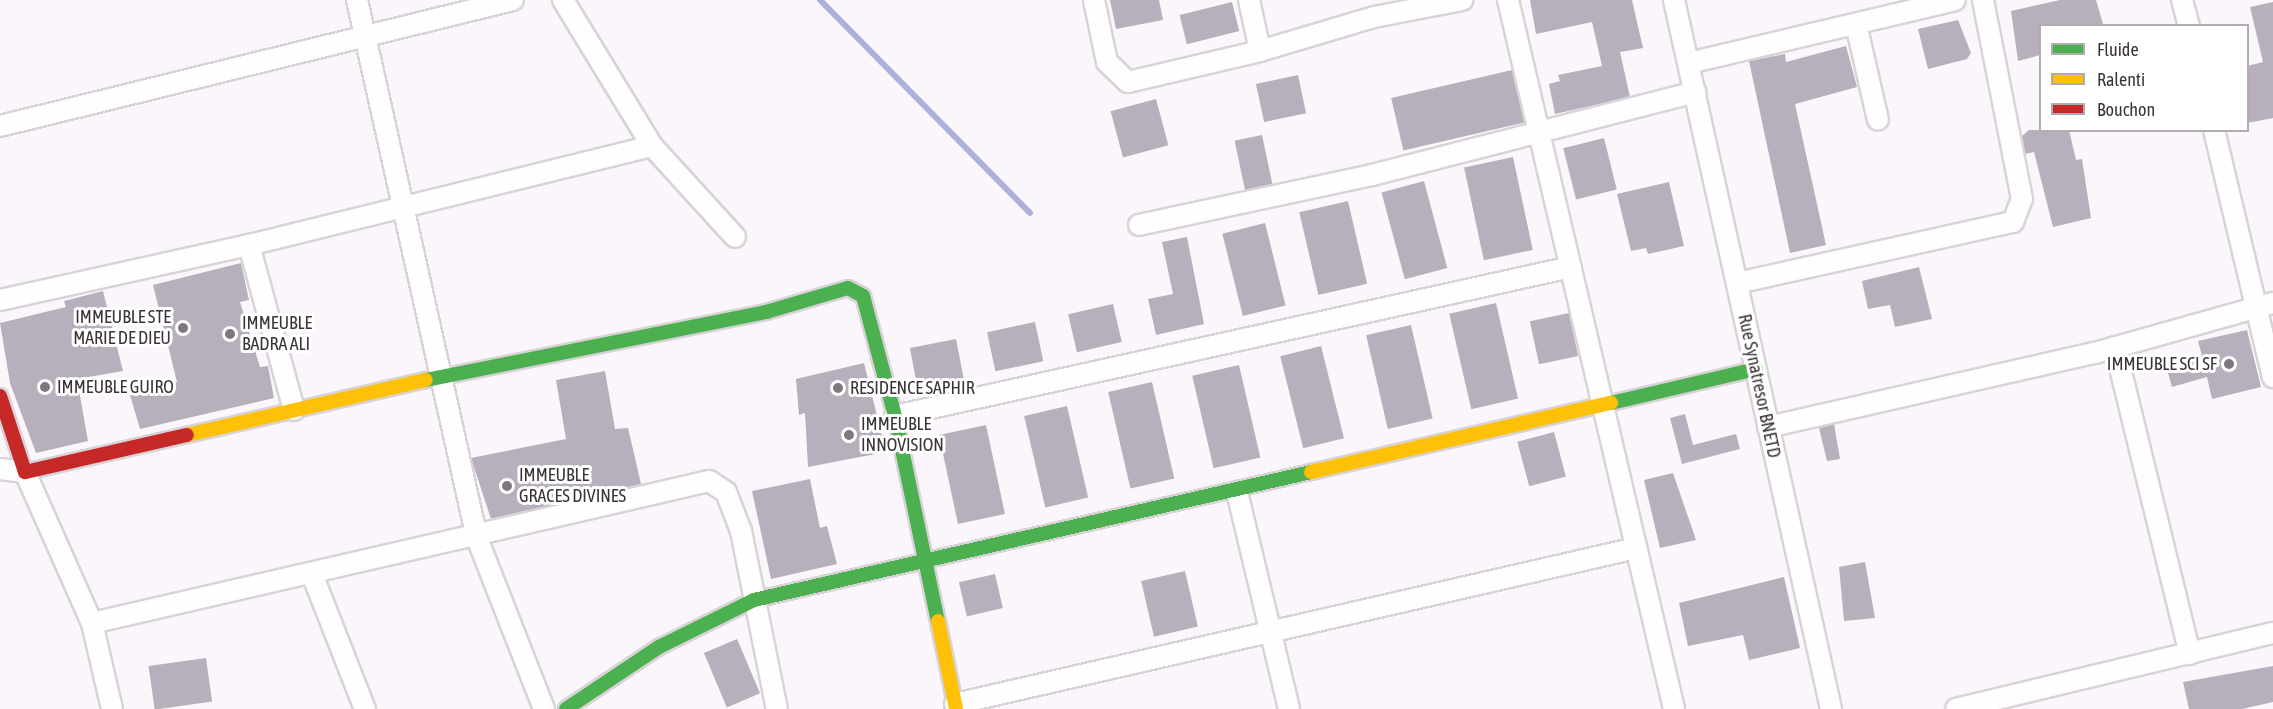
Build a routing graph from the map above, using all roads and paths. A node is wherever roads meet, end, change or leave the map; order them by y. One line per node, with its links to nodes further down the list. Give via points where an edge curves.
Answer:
1 (357, 0): 15 (street)
2 (513, 0): 15 (street)
3 (563, 0): 23 (street)
4 (1094, 0): 16 (street, via 1107,62 1128,82)
5 (1249, 0): 16 (street)
6 (1462, 0): 12 (street)
7 (1508, 0): 22 (street)
8 (1674, 0): 17 (street, Rue Synatresor BNETD)
9 (1955, 0): 13 (street)
10 (1983, 0): 29 (street, via 2022,199 2013,222)
11 (2182, 0): 14 (street)
12 (1372, 8): 16 (street)
13 (1856, 24): 17 (street); 19 (street)
14 (2188, 24)
15 (366, 35): 20 (street); 24 (street)
16 (1260, 51)
17 (1689, 63): 18 (street, Rue Synatresor BNETD)
18 (1696, 92): 22 (street); 29 (street, Rue Synatresor BNETD)
19 (1878, 120)
20 (0, 126)
21 (2215, 132): 31 (street)
22 (1543, 133): 25 (street); 28 (street)
23 (652, 146): 24 (street); 26 (street)
24 (405, 207): 27 (street); 34 (street)
25 (1139, 225)
26 (735, 237)
27 (249, 245): 30 (street); 38 (street)
28 (1570, 267): 37 (street); 39 (street)
29 (1737, 283): 33 (street, Rue Synatresor BNETD)
30 (0, 300)
31 (2265, 304): 32 (street); 35 (street)
32 (2115, 347): 40 (street); 52 (street)
33 (1756, 369): 37 (street); 40 (street, Rue Synatresor BNETD)
34 (443, 376): 38 (street); 39 (street, via 766,312 848,288 863,296); 44 (street)
35 (2273, 377)
36 (0, 396): 42 (street)
37 (1604, 408): 43 (street); 45 (street)
38 (294, 410): 42 (street)
39 (895, 416): 46 (street)
40 (1768, 427): 61 (street, Rue Synatresor BNETD)
41 (0, 469): 42 (street)
42 (25, 472): 49 (street)
43 (1237, 492): 46 (street); 50 (street)
44 (477, 538): 47 (street); 48 (street, via 709,481 731,502); 56 (street)
45 (1636, 548): 50 (street); 60 (street)
46 (924, 559): 48 (street); 53 (street)
47 (312, 574): 49 (street); 55 (street)
48 (754, 600): 57 (street, via 659,647); 58 (street)
49 (92, 623): 54 (street)
50 (1270, 632): 53 (street); 59 (street)
51 (2273, 633): 52 (street)
52 (2190, 654): 62 (street)
53 (956, 707)
54 (112, 709)
55 (364, 709)
56 (544, 709)
57 (566, 709)
58 (777, 709)
59 (1289, 709)
60 (1674, 709)
61 (1831, 709)
62 (1956, 709)

